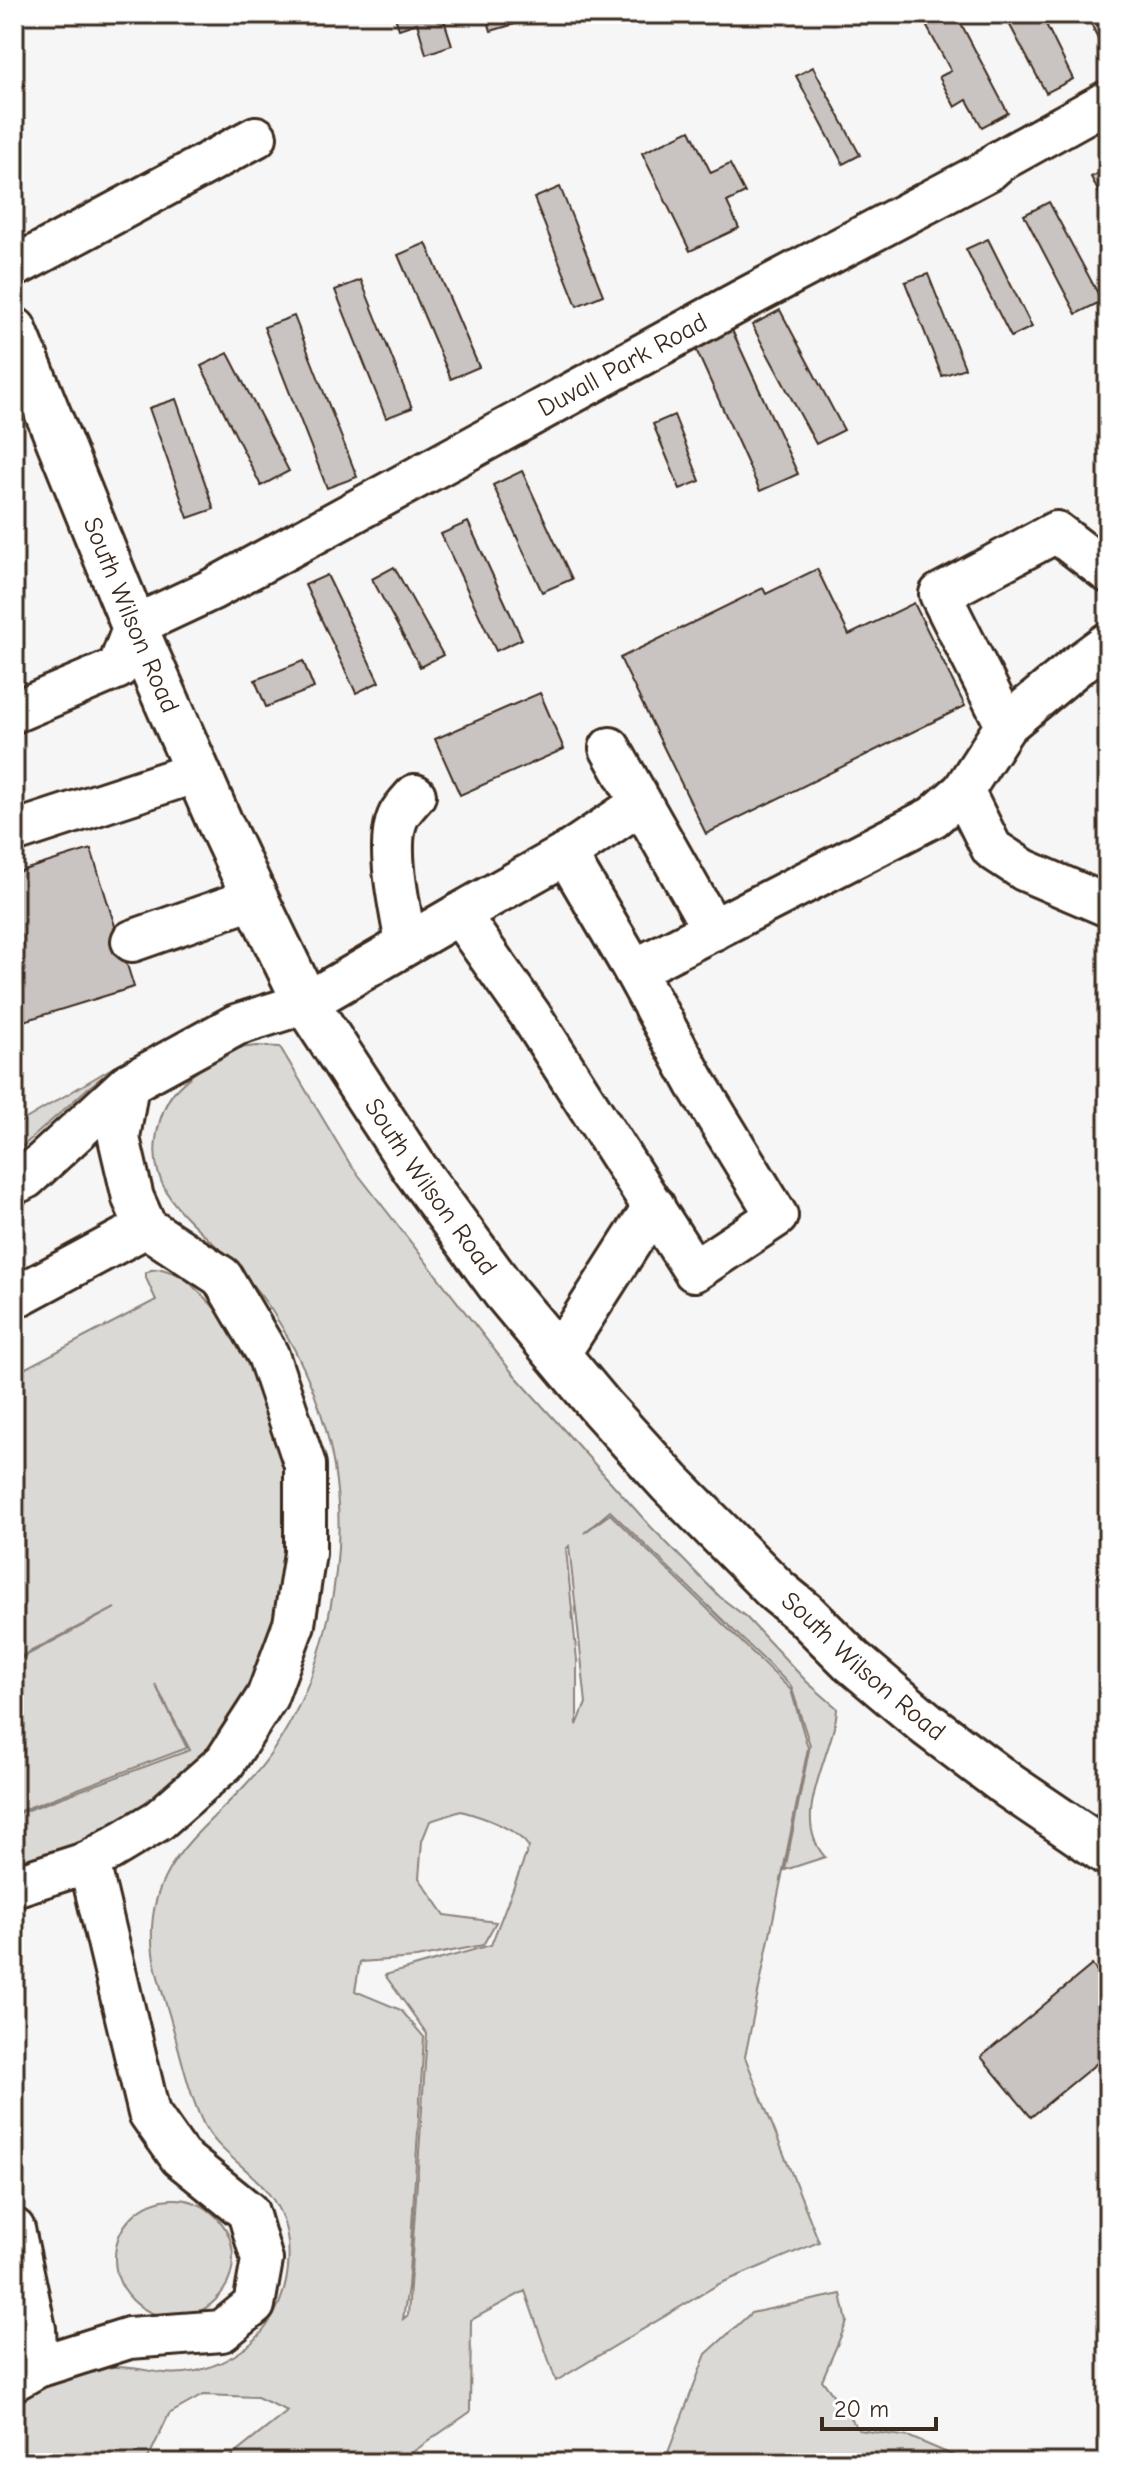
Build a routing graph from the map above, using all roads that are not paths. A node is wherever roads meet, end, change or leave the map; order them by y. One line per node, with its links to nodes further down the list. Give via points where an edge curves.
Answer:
1 (1108, 101): 6 (street, Duvall Park Road, via 211,590)
2 (256, 137): 3 (street)
3 (14, 267)
4 (14, 330): 6 (main road, South Wilson Road)
5 (1108, 572): 9 (street, via 1056,532 940,594)
6 (134, 626): 8 (street, via 118,668); 11 (main road, South Wilson Road)
7 (1108, 643): 9 (street)
8 (14, 712)
9 (1006, 725): 12 (street)
10 (610, 748): 14 (street)
11 (197, 772): 15 (street); 17 (main road, South Wilson Road)
12 (963, 791): 18 (street, via 992,849 1024,870); 20 (street, via 933,817)
13 (415, 795): 22 (street, via 399,816 394,839 394,876)
14 (640, 804): 16 (street); 20 (street)
15 (14, 832)
16 (566, 854): 19 (street); 23 (street)
17 (255, 898): 21 (street); 24 (main road, South Wilson Road)
18 (1108, 906)
19 (459, 914): 22 (street); 27 (street)
20 (713, 930): 23 (street)
21 (132, 941)
22 (406, 944): 24 (street)
23 (634, 970): 27 (street, via 777,1216 694,1271)
24 (306, 1003): 25 (street, via 236,1025); 30 (main road, South Wilson Road, via 415,1169)
25 (128, 1084): 26 (street); 28 (street, via 119,1138 133,1198)
26 (14, 1184)
27 (654, 1206): 30 (street)
28 (146, 1227): 29 (street); 32 (street, via 222,1277 268,1355 305,1465 305,1553 294,1624 267,1697 225,1762 159,1820)
29 (14, 1298)
30 (558, 1356): 31 (main road, South Wilson Road, via 670,1483 851,1660 997,1778)
31 (1108, 1853)
32 (89, 1862): 33 (street); 35 (street, via 149,2113 180,2157 248,2212 262,2260 254,2305 222,2331 129,2338)
33 (14, 1886)
34 (14, 2229): 35 (street, via 35,2329)
35 (26, 2373)

